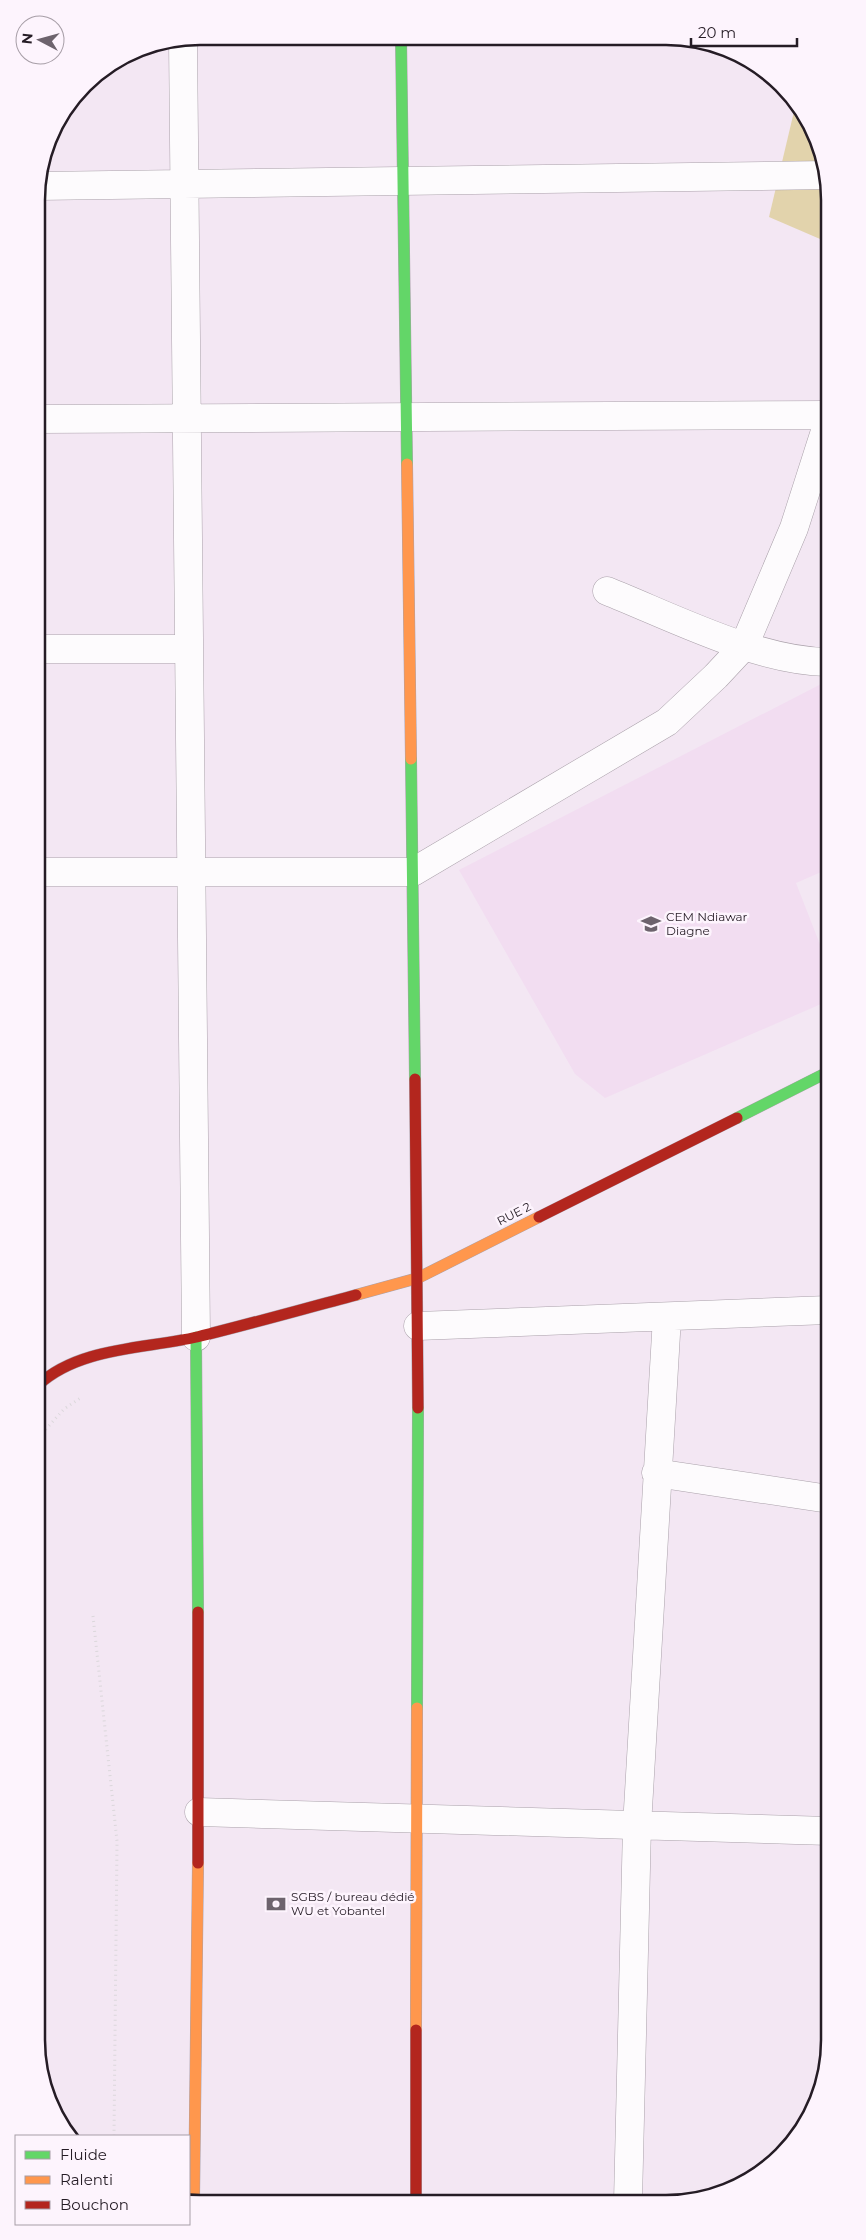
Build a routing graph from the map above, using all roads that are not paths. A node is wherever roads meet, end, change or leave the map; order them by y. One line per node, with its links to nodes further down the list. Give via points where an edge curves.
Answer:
1 (402, 45): 4 (street)
2 (183, 46): 5 (street)
3 (819, 175): 4 (street)
4 (403, 181): 5 (street); 8 (street)
5 (184, 184): 6 (street); 9 (street)
6 (45, 186)
7 (821, 415): 8 (street)
8 (406, 417): 9 (street); 19 (street)
9 (186, 418): 10 (street); 15 (street)
10 (45, 419)
11 (820, 470): 13 (street)
12 (607, 591): 13 (street)
13 (744, 646): 16 (street); 19 (street, via 667,722)
14 (45, 649): 15 (street)
15 (189, 649): 18 (street)
16 (821, 661)
17 (45, 872): 18 (street)
18 (192, 872): 19 (street); 25 (street)
19 (413, 872): 21 (street)
20 (821, 1076): 21 (street, RUE 2)
21 (418, 1278): 24 (street); 25 (street, RUE 2)
22 (821, 1310): 23 (street)
23 (667, 1317): 24 (street); 27 (street)
24 (418, 1326): 30 (street)
25 (196, 1336): 26 (street, RUE 2, via 89,1357); 29 (street)
26 (45, 1374)
27 (656, 1472): 28 (street); 31 (street)
28 (821, 1498)
29 (199, 1812): 30 (street); 33 (street)
30 (417, 1817): 31 (street); 34 (street)
31 (637, 1826): 32 (street); 35 (street)
32 (821, 1831)
33 (194, 2195)
34 (416, 2195)
35 (628, 2195)

